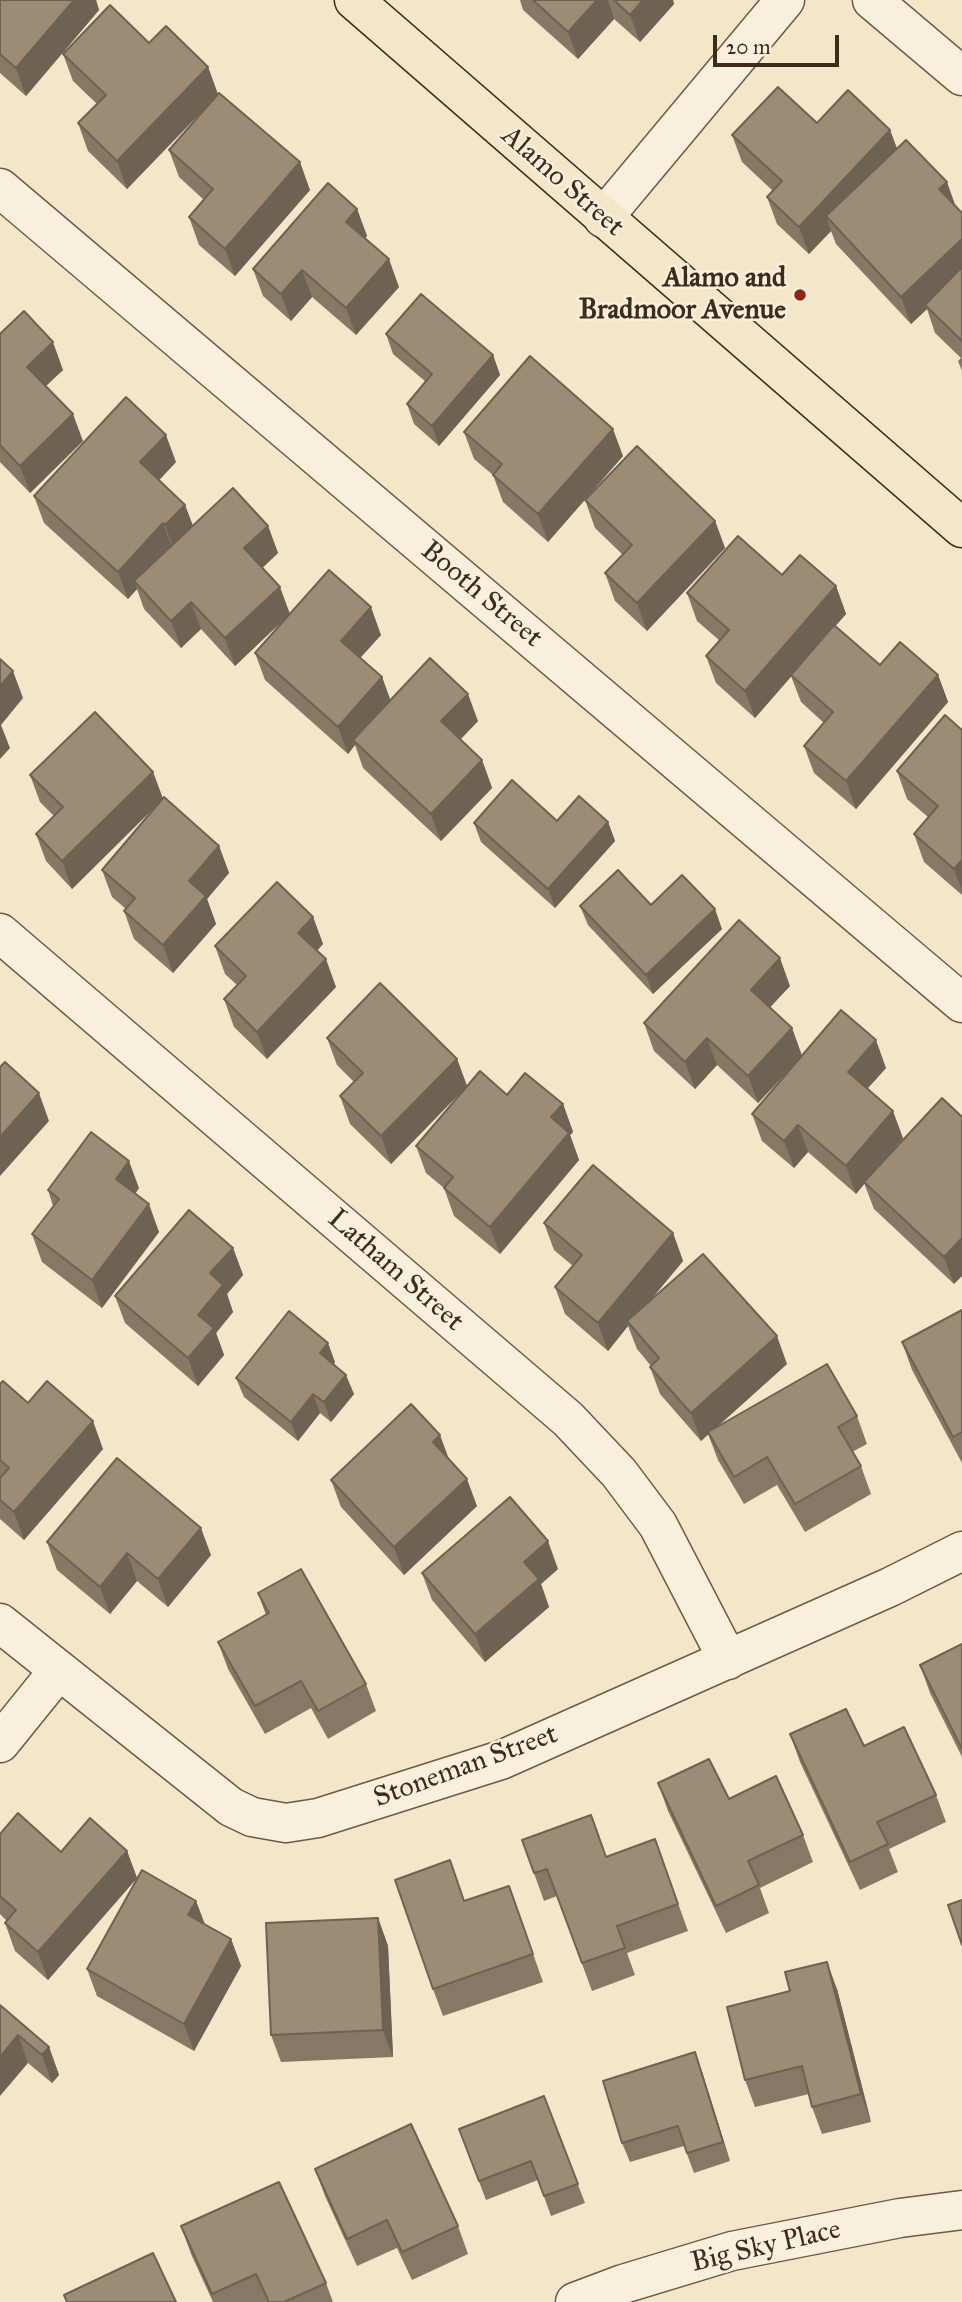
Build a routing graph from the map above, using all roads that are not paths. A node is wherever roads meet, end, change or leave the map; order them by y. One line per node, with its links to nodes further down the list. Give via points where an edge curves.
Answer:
1 (354, 0): 6 (main road, Alamo Street)
2 (785, 0): 6 (street)
3 (872, 0): 4 (street)
4 (962, 76)
5 (0, 188): 9 (street, Booth Street)
6 (603, 218): 7 (main road, Alamo Street)
7 (962, 528)
8 (0, 933): 12 (street, Latham Street, via 568,1419 619,1473 658,1525)
9 (962, 1003)
10 (962, 1551): 12 (street, Stoneman Street)
11 (0, 1623): 13 (street, Stoneman Street)
12 (728, 1660): 13 (street, Stoneman Street, via 501,1760 318,1818 286,1823 252,1817 231,1807)
13 (59, 1670): 14 (street)
14 (0, 1743)
15 (962, 2210): 16 (street, Big Sky Place, via 900,2217 732,2250)
16 (575, 2302)

